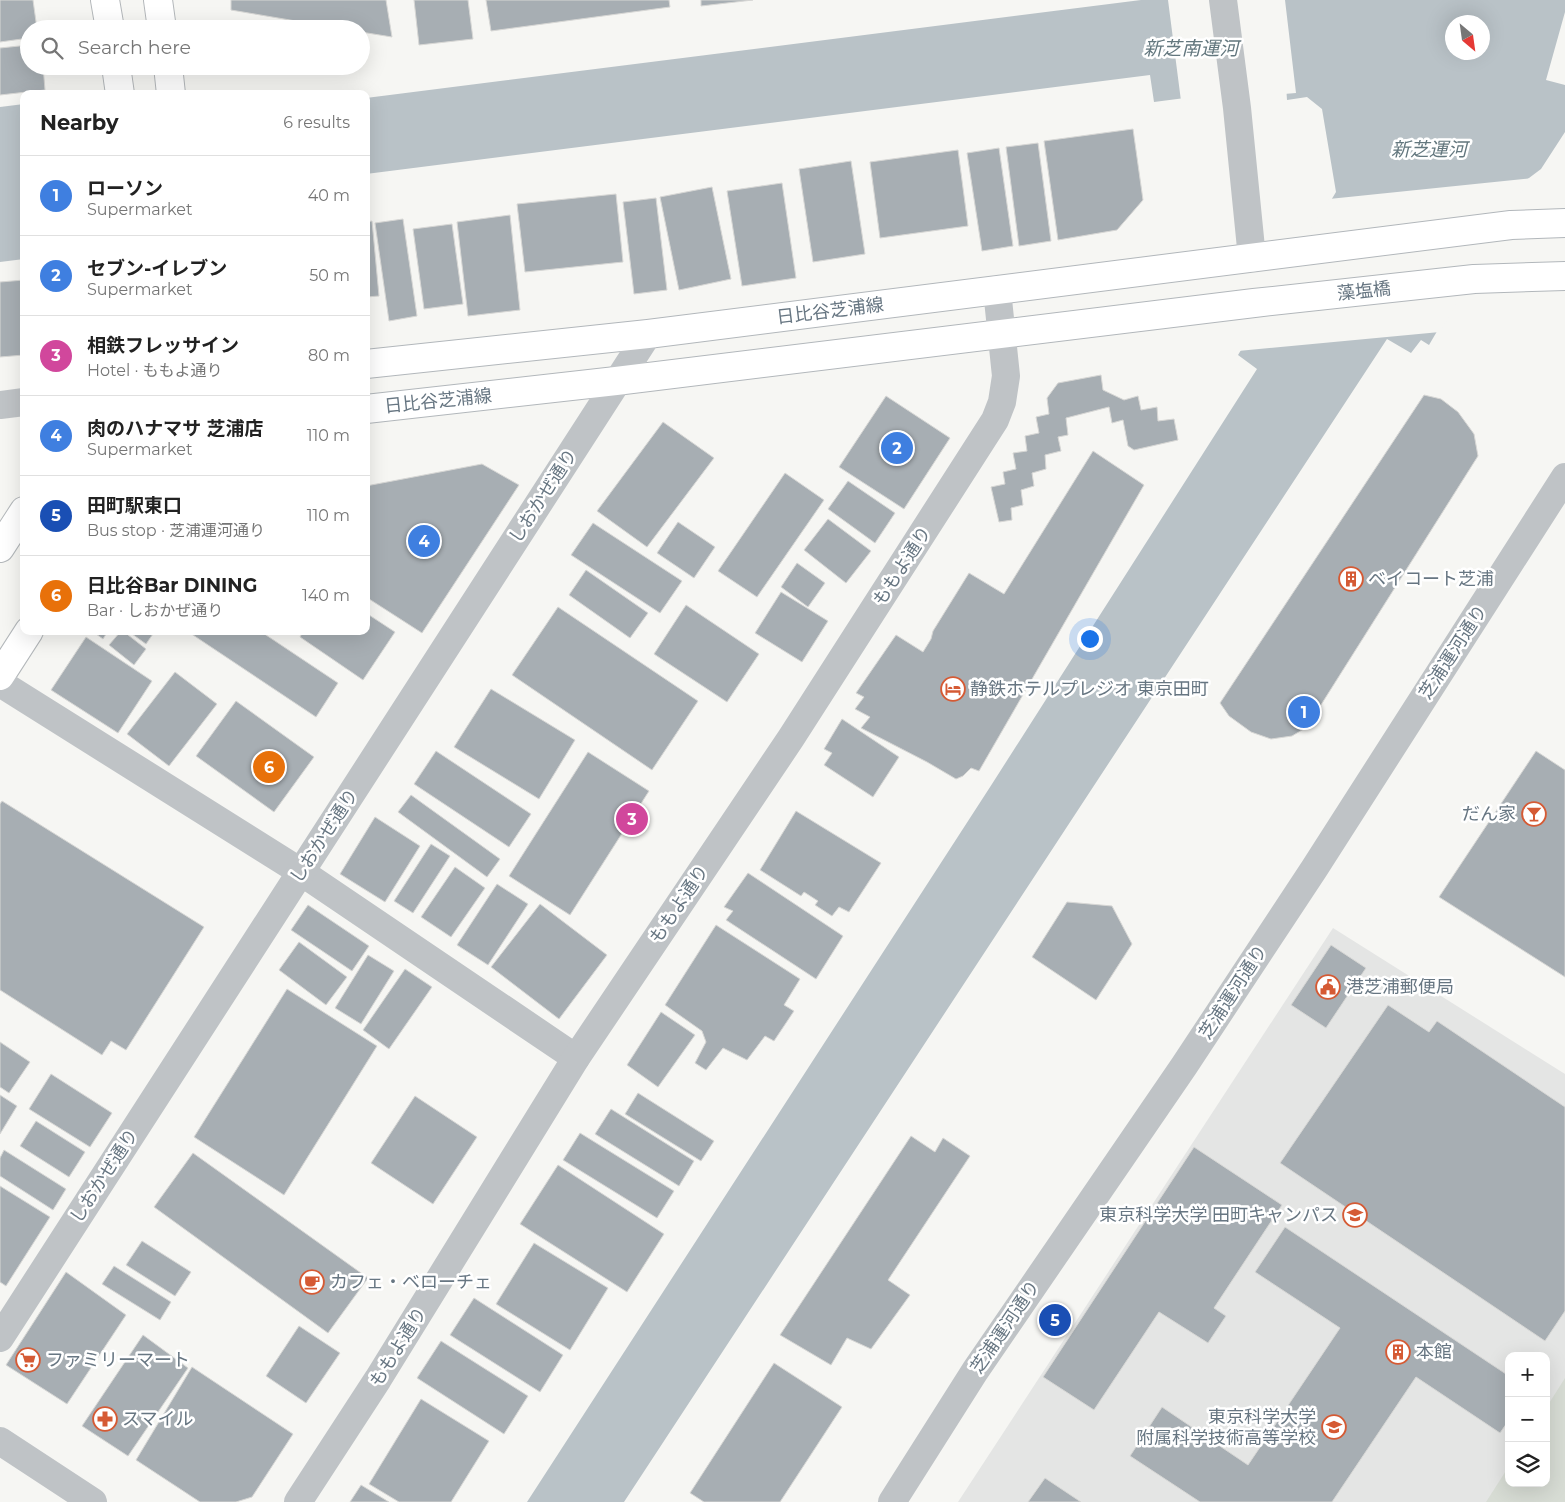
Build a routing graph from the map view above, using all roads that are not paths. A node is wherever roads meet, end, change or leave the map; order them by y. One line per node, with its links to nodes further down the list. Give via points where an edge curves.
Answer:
1 (105, 0): 4 (main road)
2 (158, 0): 5 (main road)
3 (1223, 0): 11 (street)
4 (108, 20)
5 (161, 20)
6 (117, 75): 8 (main road)
7 (169, 75): 9 (main road)
8 (119, 90)
9 (171, 90)
10 (1565, 223): 11 (main road, 日比谷芝浦線, via 1511,225)
11 (1252, 258): 13 (main road, 日比谷芝浦線)
12 (1565, 276): 14 (main road, 藻塩橋, via 1474,279)
13 (997, 290): 15 (street, ももよ通り); 16 (main road, 日比谷芝浦線)
14 (1254, 303): 15 (main road, 日比谷芝浦線)
15 (1002, 333): 18 (main road, 日比谷芝浦線); 29 (street, ももよ通り, via 1006,376 995,420 791,738)
16 (648, 334): 17 (main road, 日比谷芝浦線); 18 (street, しおかぜ通り)
17 (370, 364)
18 (616, 381): 21 (main road, 日比谷芝浦線); 28 (street, しおかぜ通り)
19 (20, 402): 20 (street)
20 (0, 405)
21 (370, 409)
22 (1565, 477): 34 (street, 芝浦運河通り, via 1308,878 975,1371)
23 (20, 517): 24 (main road)
24 (0, 548)
25 (26, 635): 26 (main road)
26 (0, 676)
27 (0, 683): 28 (street)
28 (301, 872): 29 (street); 30 (street, しおかぜ通り)
29 (576, 1058): 33 (street, ももよ通り, via 378,1379)
30 (0, 1338)
31 (0, 1441): 32 (street)
32 (93, 1502)
33 (298, 1502)
34 (892, 1502)

